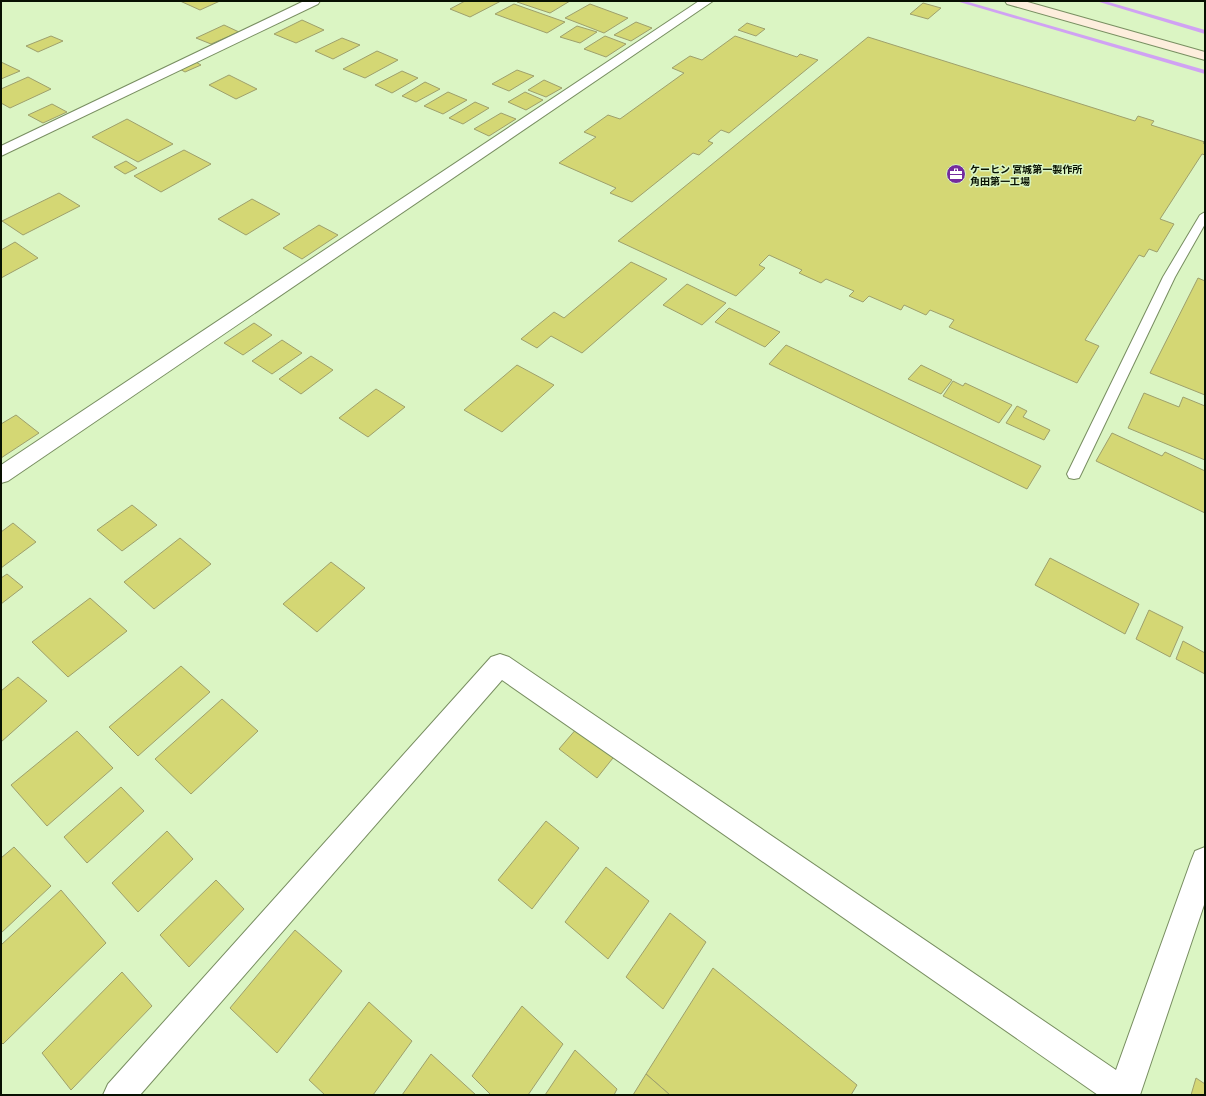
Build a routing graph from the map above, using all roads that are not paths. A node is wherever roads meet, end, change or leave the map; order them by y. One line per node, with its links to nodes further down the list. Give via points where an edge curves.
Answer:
1 (314, 1): 5 (street)
2 (707, 1): 8 (street)
3 (1011, 1): 4 (street)
4 (1205, 56)
5 (1, 152)
6 (1205, 215): 7 (lane, via 1169,277)
7 (1074, 474)
8 (1, 475)
9 (1205, 861): 10 (street)
10 (1123, 1094): 11 (street, via 500,665)
11 (119, 1095)

